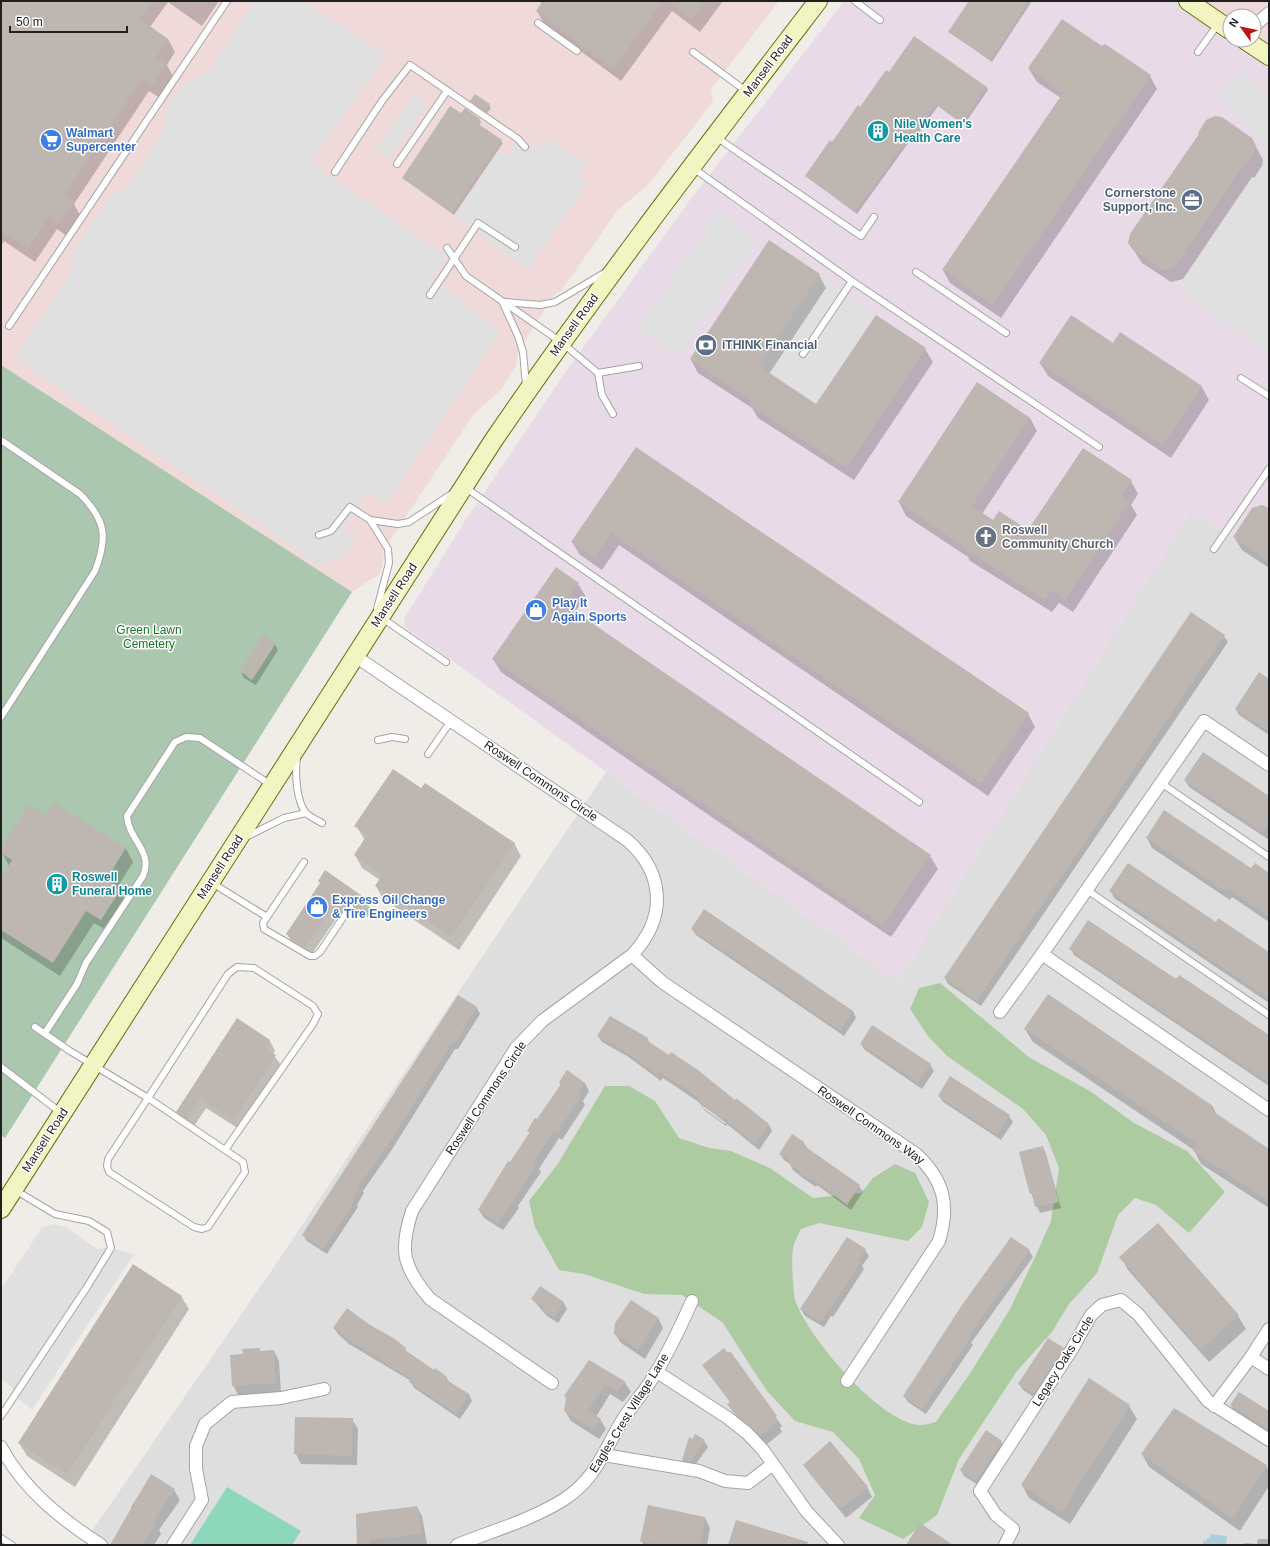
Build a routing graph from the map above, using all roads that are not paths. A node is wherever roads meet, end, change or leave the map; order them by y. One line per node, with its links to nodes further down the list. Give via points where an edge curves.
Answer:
1 (228, 1): 30 (lane)
2 (818, 1): 15 (main road, Mansell Road)
3 (855, 1): 5 (lane)
4 (1188, 1): 7 (main road)
5 (880, 20)
6 (538, 23): 10 (lane)
7 (1222, 24)
8 (1222, 29): 12 (lane)
9 (1258, 48): 13 (main road)
10 (577, 51)
11 (693, 52): 15 (lane)
12 (1198, 52)
13 (1268, 54)
14 (447, 91): 17 (lane); 18 (lane); 20 (lane, via 410,65 382,101)
15 (748, 92): 16 (main road, Mansell Road)
16 (714, 135): 19 (main road, Mansell Road); 21 (lane, via 861,236)
17 (525, 146)
18 (397, 164)
19 (690, 166): 25 (main road, Mansell Road); 27 (lane)
20 (335, 172)
21 (874, 217)
22 (515, 247): 24 (lane, via 478,223)
23 (447, 248): 24 (lane)
24 (455, 258): 28 (lane); 29 (lane, via 466,276)
25 (617, 265): 29 (lane, via 555,302 540,305); 32 (main road, Mansell Road)
26 (916, 272): 31 (lane)
27 (852, 281): 33 (lane); 41 (lane)
28 (430, 296)
29 (502, 301): 32 (lane); 37 (lane, via 523,352)
30 (9, 326)
31 (1006, 333)
32 (561, 342): 35 (lane); 37 (main road, Mansell Road)
33 (803, 354)
34 (639, 366): 35 (lane)
35 (598, 372): 39 (lane, via 602,395)
36 (1241, 378): 38 (lane)
37 (526, 393): 43 (main road, Mansell Road)
38 (1269, 396)
39 (613, 414)
40 (1, 440): 50 (lane, via 80,494 91,505 99,519 103,534 103,551 95,571)
41 (1099, 447)
42 (1269, 469): 46 (lane)
43 (463, 486): 44 (lane, via 409,522 398,524); 47 (main road, Mansell Road); 59 (lane)
44 (370, 520): 45 (lane, via 350,507 331,531); 47 (lane, via 388,549 389,563)
45 (318, 535)
46 (1214, 549)
47 (376, 623): 48 (main road, Mansell Road); 49 (lane)
48 (355, 656): 51 (street, Roswell Commons Circle); 54 (main road, Mansell Road)
49 (446, 662)
50 (1, 717)
51 (451, 721): 55 (lane); 70 (street, Roswell Commons Circle, via 627,840 648,862 654,876 658,903 650,931)
52 (405, 739): 53 (lane, via 392,737)
53 (378, 740)
54 (298, 744): 58 (main road, Mansell Road); 60 (lane, via 295,773)
55 (428, 754)
56 (1269, 765): 57 (street, via 1204,721)
57 (1161, 783): 63 (lane); 66 (street)
58 (272, 786): 62 (main road, Mansell Road); 74 (lane, via 200,738 186,737 175,742 127,816 128,825 146,859 143,876 86,963 77,984)
59 (919, 802)
60 (304, 810): 61 (lane); 62 (lane)
61 (322, 823)
62 (236, 841): 65 (main road, Mansell Road)
63 (1269, 857)
64 (304, 862): 68 (lane)
65 (210, 882): 68 (lane); 75 (main road, Mansell Road)
66 (1087, 890): 69 (street); 72 (lane)
67 (350, 907): 68 (lane, via 315,956 310,956 264,929 262,923)
68 (266, 917)
69 (1042, 954): 71 (street); 78 (street)
70 (632, 955): 88 (street, Roswell Commons Way, via 662,982 916,1154 928,1165 937,1180 945,1208 939,1241); 89 (street, Roswell Commons Circle, via 542,1021 516,1048 412,1211 405,1234 405,1258 415,1281 430,1299)
71 (1000, 1012)
72 (1269, 1016)
73 (35, 1027): 74 (lane)
74 (45, 1033): 75 (lane)
75 (93, 1065): 77 (lane); 79 (main road, Mansell Road)
76 (1, 1067): 79 (lane)
77 (148, 1098): 80 (lane); 80 (lane, via 108,1158 109,1172 194,1227 202,1229 208,1227 245,1172 243,1162); 80 (lane, via 228,974 237,967 254,968 313,1006 318,1014 313,1024)
78 (1269, 1110)
79 (62, 1113): 81 (main road, Mansell Road)
80 (225, 1150)
81 (14, 1189): 82 (main road, Mansell Road); 92 (lane, via 55,1214 89,1221 108,1232 111,1248)
82 (1, 1209)
83 (692, 1301): 87 (street, Eagles Crest Village Lane)
84 (1269, 1329): 85 (street)
85 (1251, 1357): 86 (street); 91 (street)
86 (1269, 1369)
87 (657, 1372): 95 (street, Eagles Crest Village Lane, via 622,1421); 96 (street, via 747,1433)
88 (847, 1381)
89 (552, 1383)
90 (324, 1389): 101 (street, via 280,1398 232,1402 205,1424 196,1446 196,1469 202,1500)
91 (1214, 1406): 93 (street, Legacy Oaks Circle); 104 (street, Legacy Oaks Circle, via 1138,1314 1121,1300 1102,1305 1091,1315 1072,1349 980,1491 996,1515 1013,1529)
92 (1, 1416)
93 (1269, 1440)
94 (1, 1447): 100 (street, via 24,1481 46,1504 70,1525)
95 (604, 1455): 96 (street, via 699,1471 725,1481 748,1483); 98 (street, Eagles Crest Village Lane, via 582,1484 564,1499 544,1511)
96 (773, 1464): 103 (street, via 807,1512)
97 (1, 1538): 99 (lane)
98 (473, 1542): 102 (street, Eagles Crest Village Lane)
99 (12, 1545)
100 (101, 1545)
101 (173, 1545)
102 (457, 1545)
103 (838, 1545)
104 (1005, 1545)

